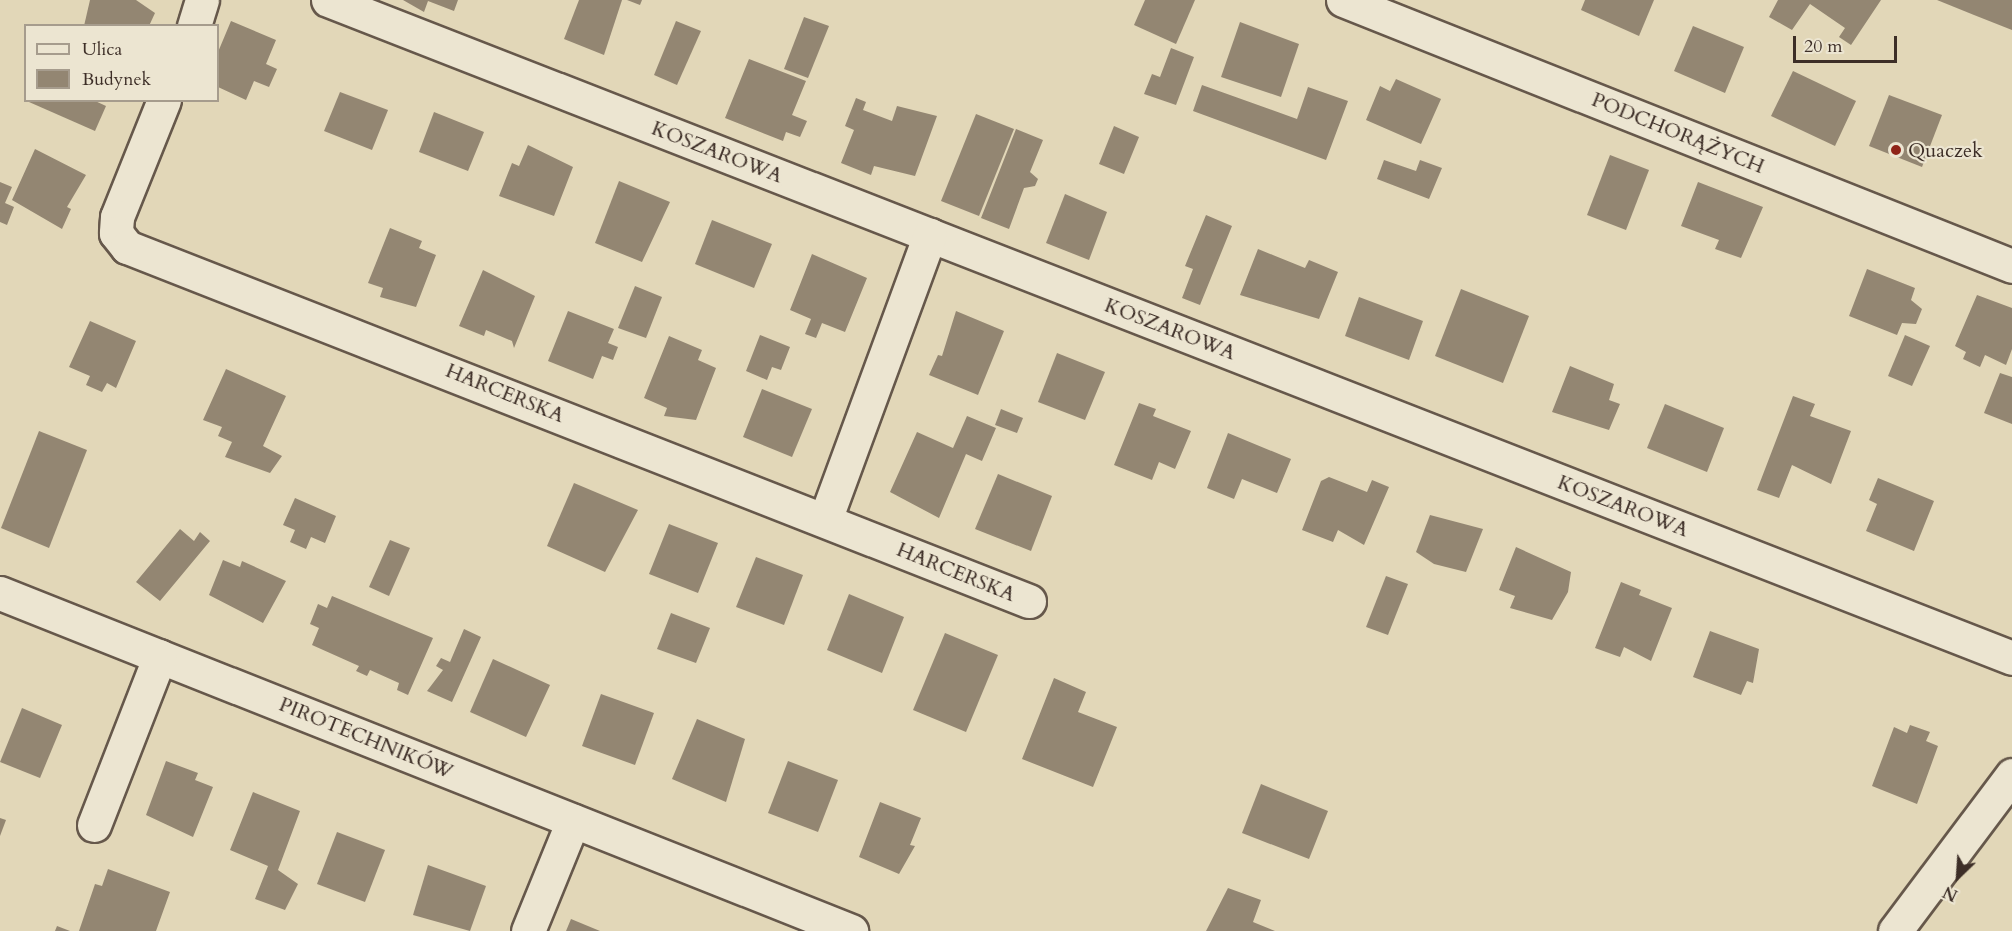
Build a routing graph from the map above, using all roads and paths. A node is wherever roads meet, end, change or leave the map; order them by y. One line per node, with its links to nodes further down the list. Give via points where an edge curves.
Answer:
1 (202, 0): 4 (street)
2 (328, 0): 6 (street, KOSZAROWA)
3 (1343, 0): 7 (street, PODCHORĄŻYCH)
4 (195, 24)
5 (163, 102): 8 (street, HARCERSKA, via 117,217 116,233 127,248)
6 (930, 235): 8 (street); 12 (street, KOSZAROWA)
7 (2012, 266)
8 (825, 520): 10 (street, HARCERSKA)
9 (0, 593): 11 (street, PIROTECHNIKÓW)
10 (1029, 601)
11 (160, 656): 14 (street, PIROTECHNIKÓW); 15 (street)
12 (2012, 658)
13 (2012, 775): 18 (street)
14 (573, 821): 16 (street); 17 (street, PIROTECHNIKÓW)
15 (94, 825)
16 (528, 931)
17 (851, 931)
18 (1895, 931)

